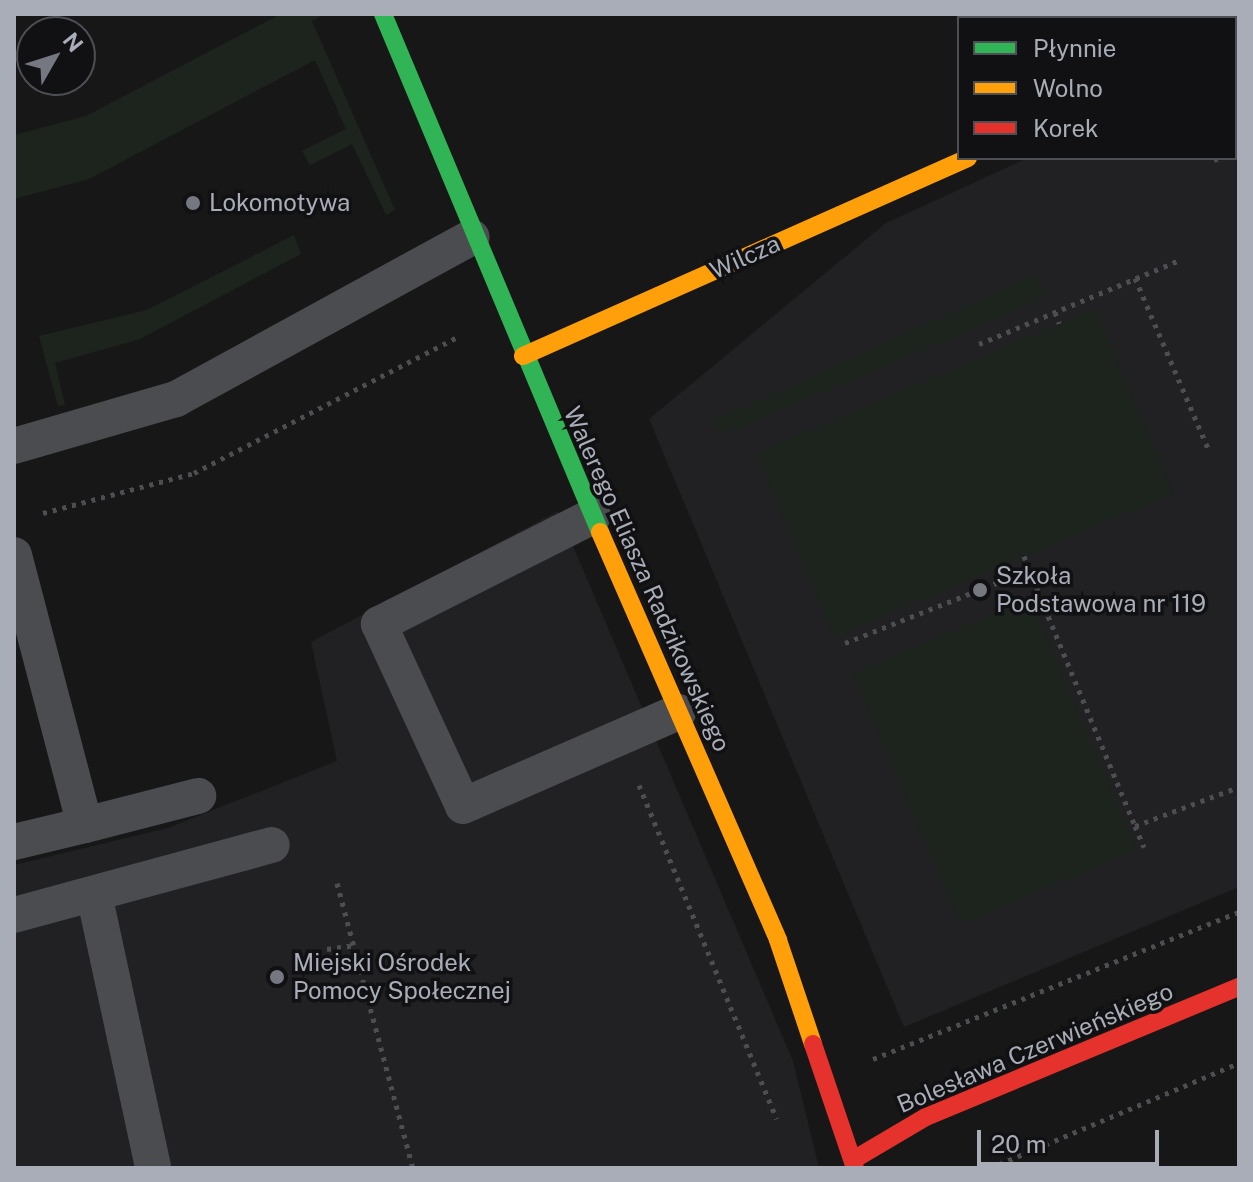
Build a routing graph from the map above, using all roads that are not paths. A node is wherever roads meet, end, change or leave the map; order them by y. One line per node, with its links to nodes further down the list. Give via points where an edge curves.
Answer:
1 (383, 14): 3 (street, Walerego Eliasza Radzikowskiego)
2 (964, 160): 4 (street, Wilcza)
3 (472, 237): 4 (street, Walerego Eliasza Radzikowskiego); 5 (lane, via 176,399)
4 (523, 356): 6 (street, Walerego Eliasza Radzikowskiego)
5 (14, 446)
6 (593, 516): 8 (street, Walerego Eliasza Radzikowskiego); 8 (lane, via 379,624 463,806)
7 (14, 555): 10 (lane)
8 (678, 712): 16 (street, Walerego Eliasza Radzikowskiego, via 778,940)
9 (198, 796): 10 (lane)
10 (85, 825): 11 (lane)
11 (14, 842)
12 (272, 845): 13 (lane)
13 (94, 894): 14 (lane); 17 (lane)
14 (14, 915)
15 (1239, 987): 16 (street, Bolesława Czerwieńskiego, via 926,1117)
16 (846, 1165)
17 (153, 1168)

